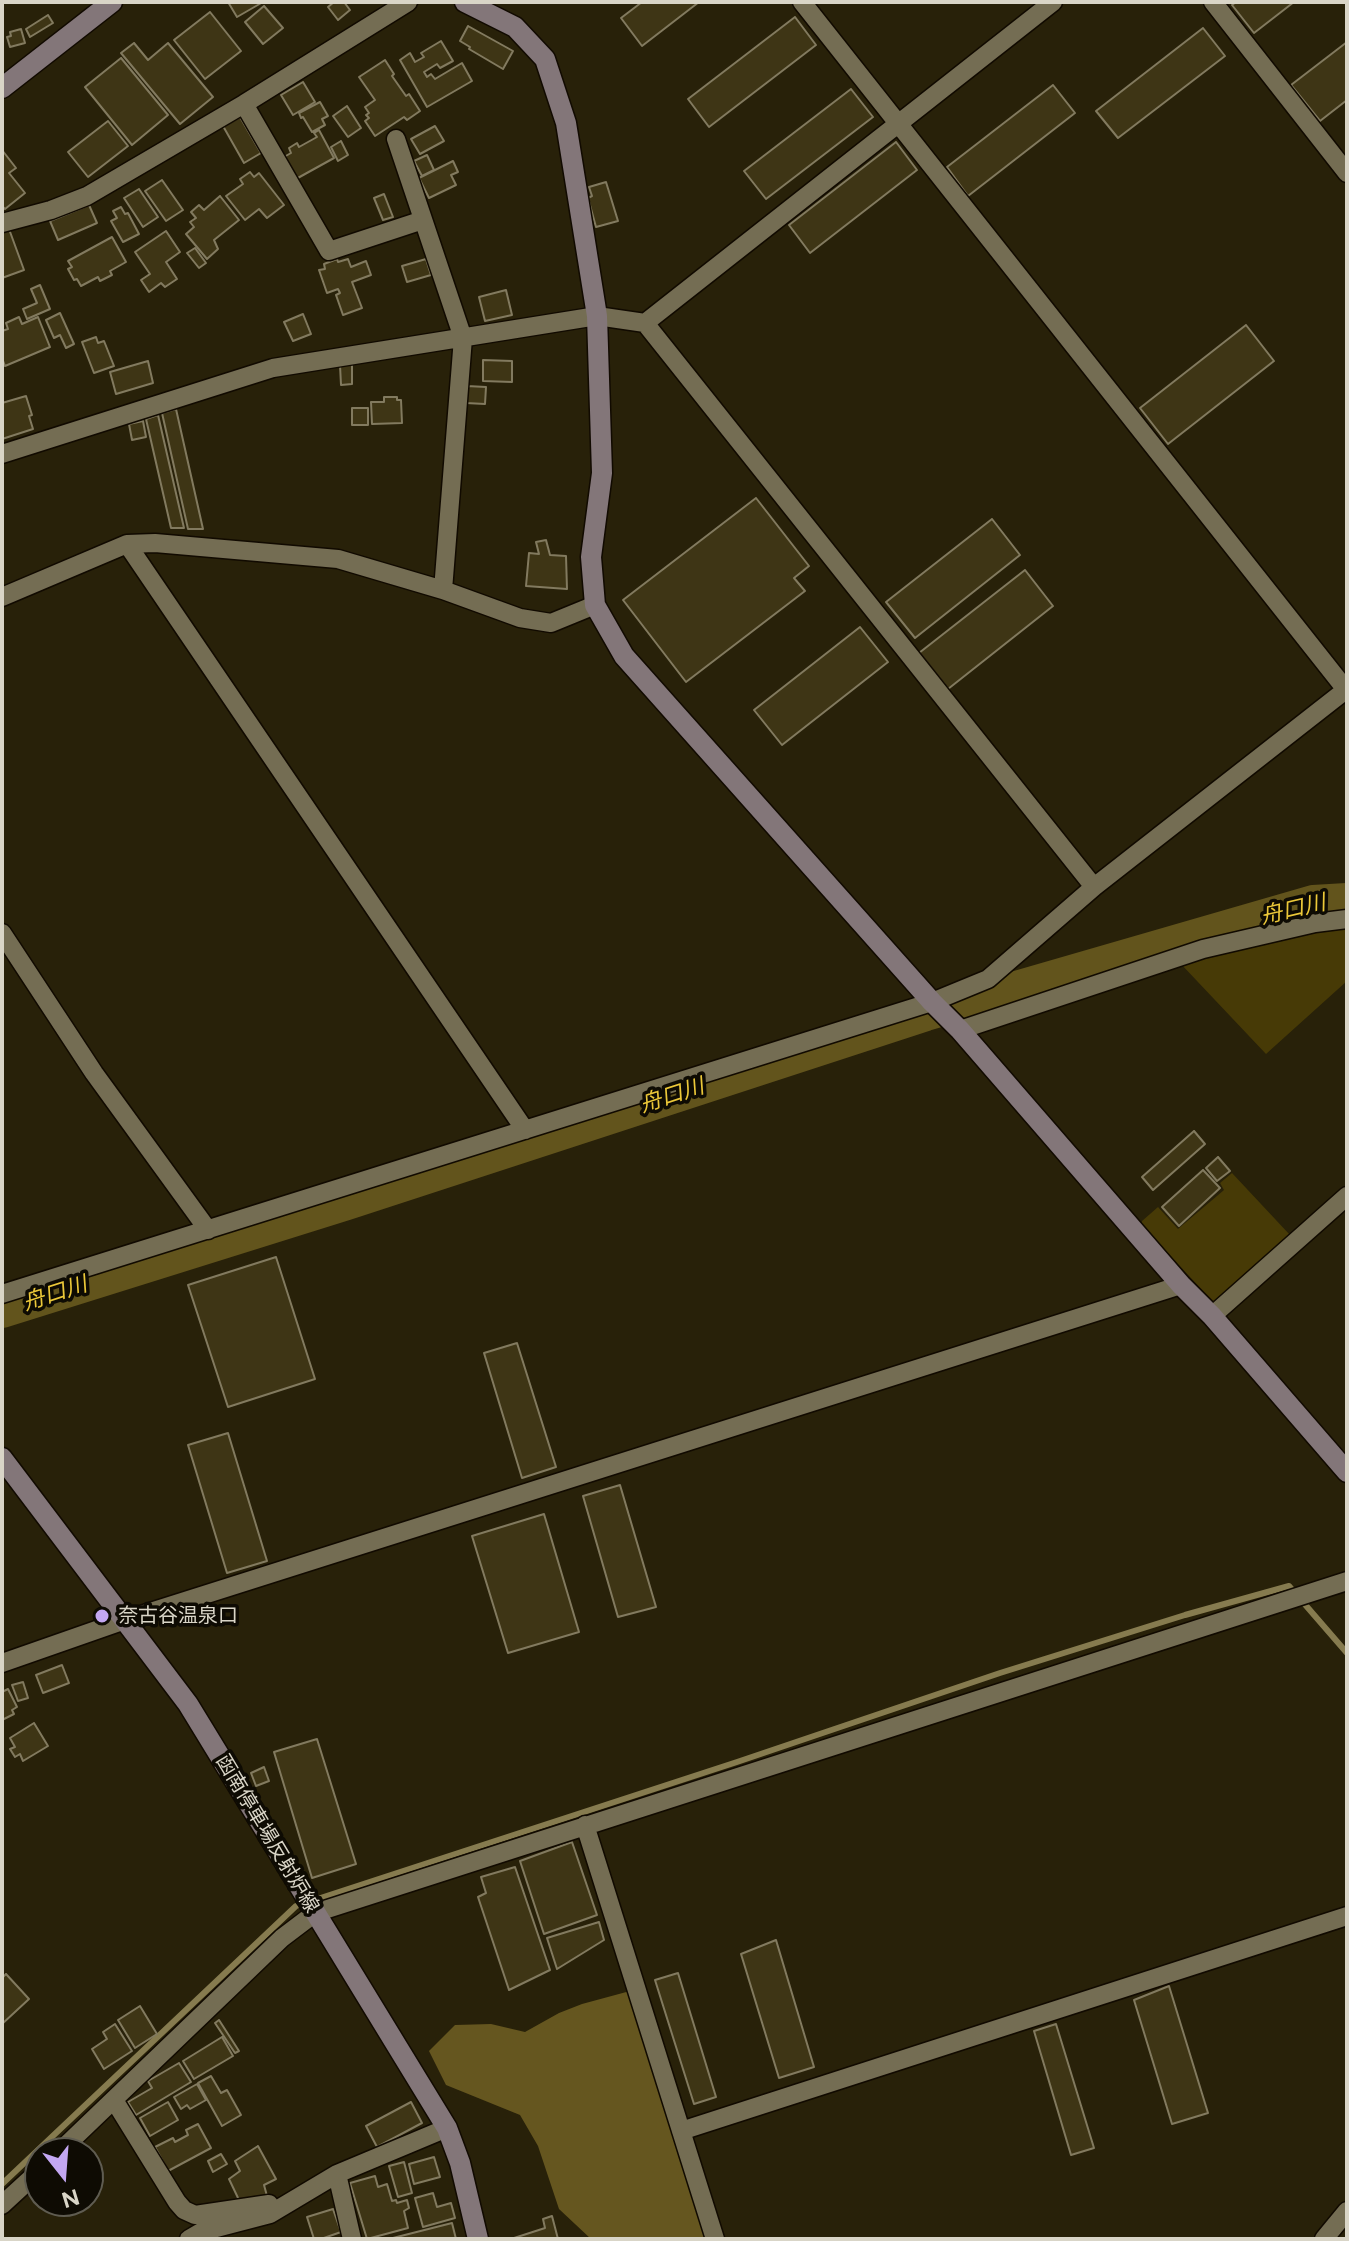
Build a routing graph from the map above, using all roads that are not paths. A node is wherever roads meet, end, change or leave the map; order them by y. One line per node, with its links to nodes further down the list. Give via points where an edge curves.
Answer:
1 (112, 2): 7 (street)
2 (408, 2): 8 (street)
3 (465, 2): 14 (street, via 515,27 545,59 566,123)
4 (802, 2): 9 (street)
5 (1053, 2): 9 (street)
6 (1213, 2): 11 (street)
7 (2, 88)
8 (244, 104): 12 (street, via 329,251); 13 (street, via 87,196)
9 (898, 123): 15 (street); 22 (street)
10 (396, 139): 12 (street)
11 (1347, 173)
12 (423, 220): 16 (street)
13 (2, 223)
14 (597, 316): 15 (street); 16 (street); 21 (street, via 602,473 591,557)
15 (645, 323): 23 (street)
16 (463, 338): 17 (street, via 273,368); 19 (street)
17 (2, 454)
18 (127, 544): 19 (street, via 338,559); 20 (street); 28 (street)
19 (443, 590): 21 (street, via 520,618 551,623)
20 (2, 597)
21 (595, 605): 26 (street, via 624,656)
22 (1347, 690): 23 (street)
23 (1094, 887): 26 (street, via 988,979)
24 (1347, 919): 27 (street, via 1203,949)
25 (2, 933): 30 (street, via 94,1073)
26 (932, 1002): 27 (street); 28 (street)
27 (960, 1030): 31 (street)
28 (525, 1130): 30 (street)
29 (1347, 1196): 33 (street)
30 (208, 1230): 32 (street)
31 (1181, 1285): 33 (street); 37 (street)
32 (2, 1294)
33 (1212, 1316): 35 (street)
34 (2, 1458): 37 (street, 函南停車場反射炉線)
35 (1347, 1472)
36 (1347, 1581): 39 (street)
37 (125, 1620): 38 (street); 40 (street, 函南停車場反射炉線, via 188,1704)
38 (2, 1663)
39 (585, 1825): 40 (street); 44 (street)
40 (311, 1907): 42 (street); 43 (street, 函南停車場反射炉線)
41 (1347, 1916): 44 (street)
42 (114, 2100): 45 (street); 48 (street, via 184,2210 195,2215)
43 (447, 2128): 46 (street); 53 (street, 函南停車場反射炉線)
44 (681, 2131): 54 (street)
45 (75, 2137)
46 (337, 2174): 48 (street); 52 (street)
47 (24, 2185): 49 (street)
48 (287, 2203): 51 (street, via 270,2214)
49 (2, 2205)
50 (1347, 2211): 55 (street)
51 (189, 2239)
52 (352, 2239)
53 (478, 2239)
54 (715, 2239)
55 (1324, 2239)

